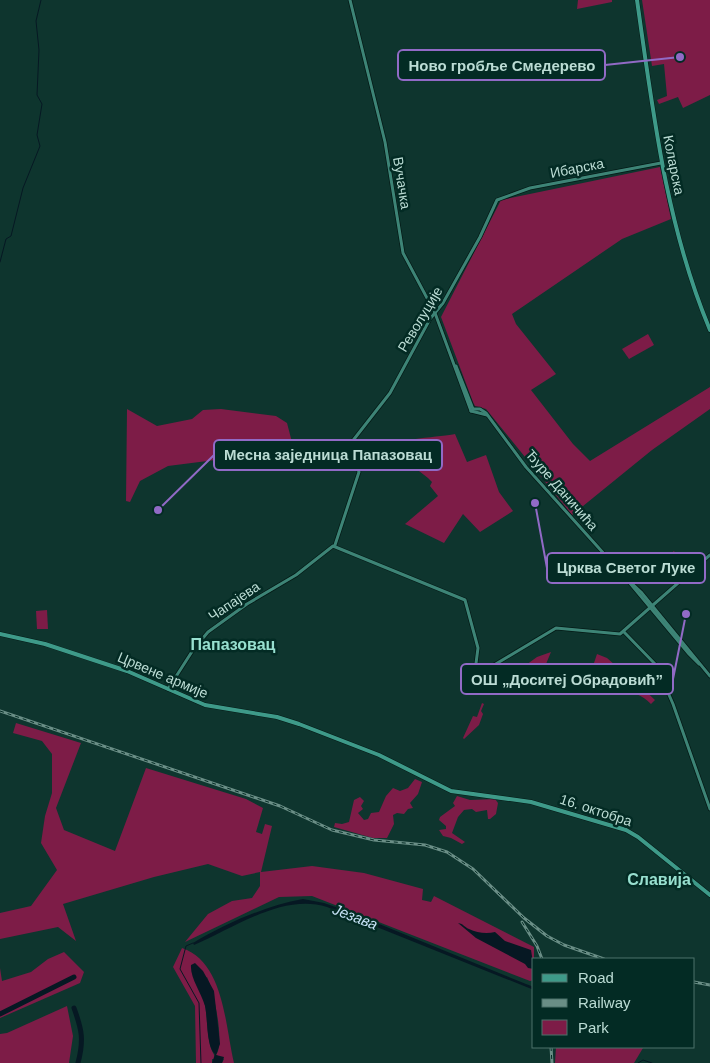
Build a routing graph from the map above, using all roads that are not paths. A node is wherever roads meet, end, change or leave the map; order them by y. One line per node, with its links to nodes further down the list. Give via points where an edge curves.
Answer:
1 (350, 0): 5 (street, Вучачка, via 384,142 403,254)
2 (638, 0): 3 (main road, Коларска)
3 (661, 163): 4 (street, Ибарска, via 530,188); 6 (main road, Коларска, via 687,269)
4 (498, 199): 5 (street, Револуције, via 480,237)
5 (435, 313): 7 (street, Вучачка); 8 (street, Револуције, via 390,393 351,443 359,472)
6 (710, 330)
7 (473, 411): 10 (street, Ђуре Даничића, via 484,410 526,467)
8 (335, 545): 11 (street, via 464,600 478,652 475,671 478,674 559,627 618,635); 14 (street, Чапајева, via 296,575 208,632)
9 (710, 555): 10 (street)
10 (651, 607): 11 (street); 13 (street, Ђуре Даничића)
11 (624, 632): 16 (street, via 656,665)
12 (0, 634): 14 (main road, Црвене армије, via 91,658)
13 (710, 676)
14 (168, 688): 15 (main road, Црвене армије, via 209,706 277,717 318,730)
15 (455, 792): 17 (main road, 16. октобра, via 531,802 626,830)
16 (710, 809)
17 (710, 895)

